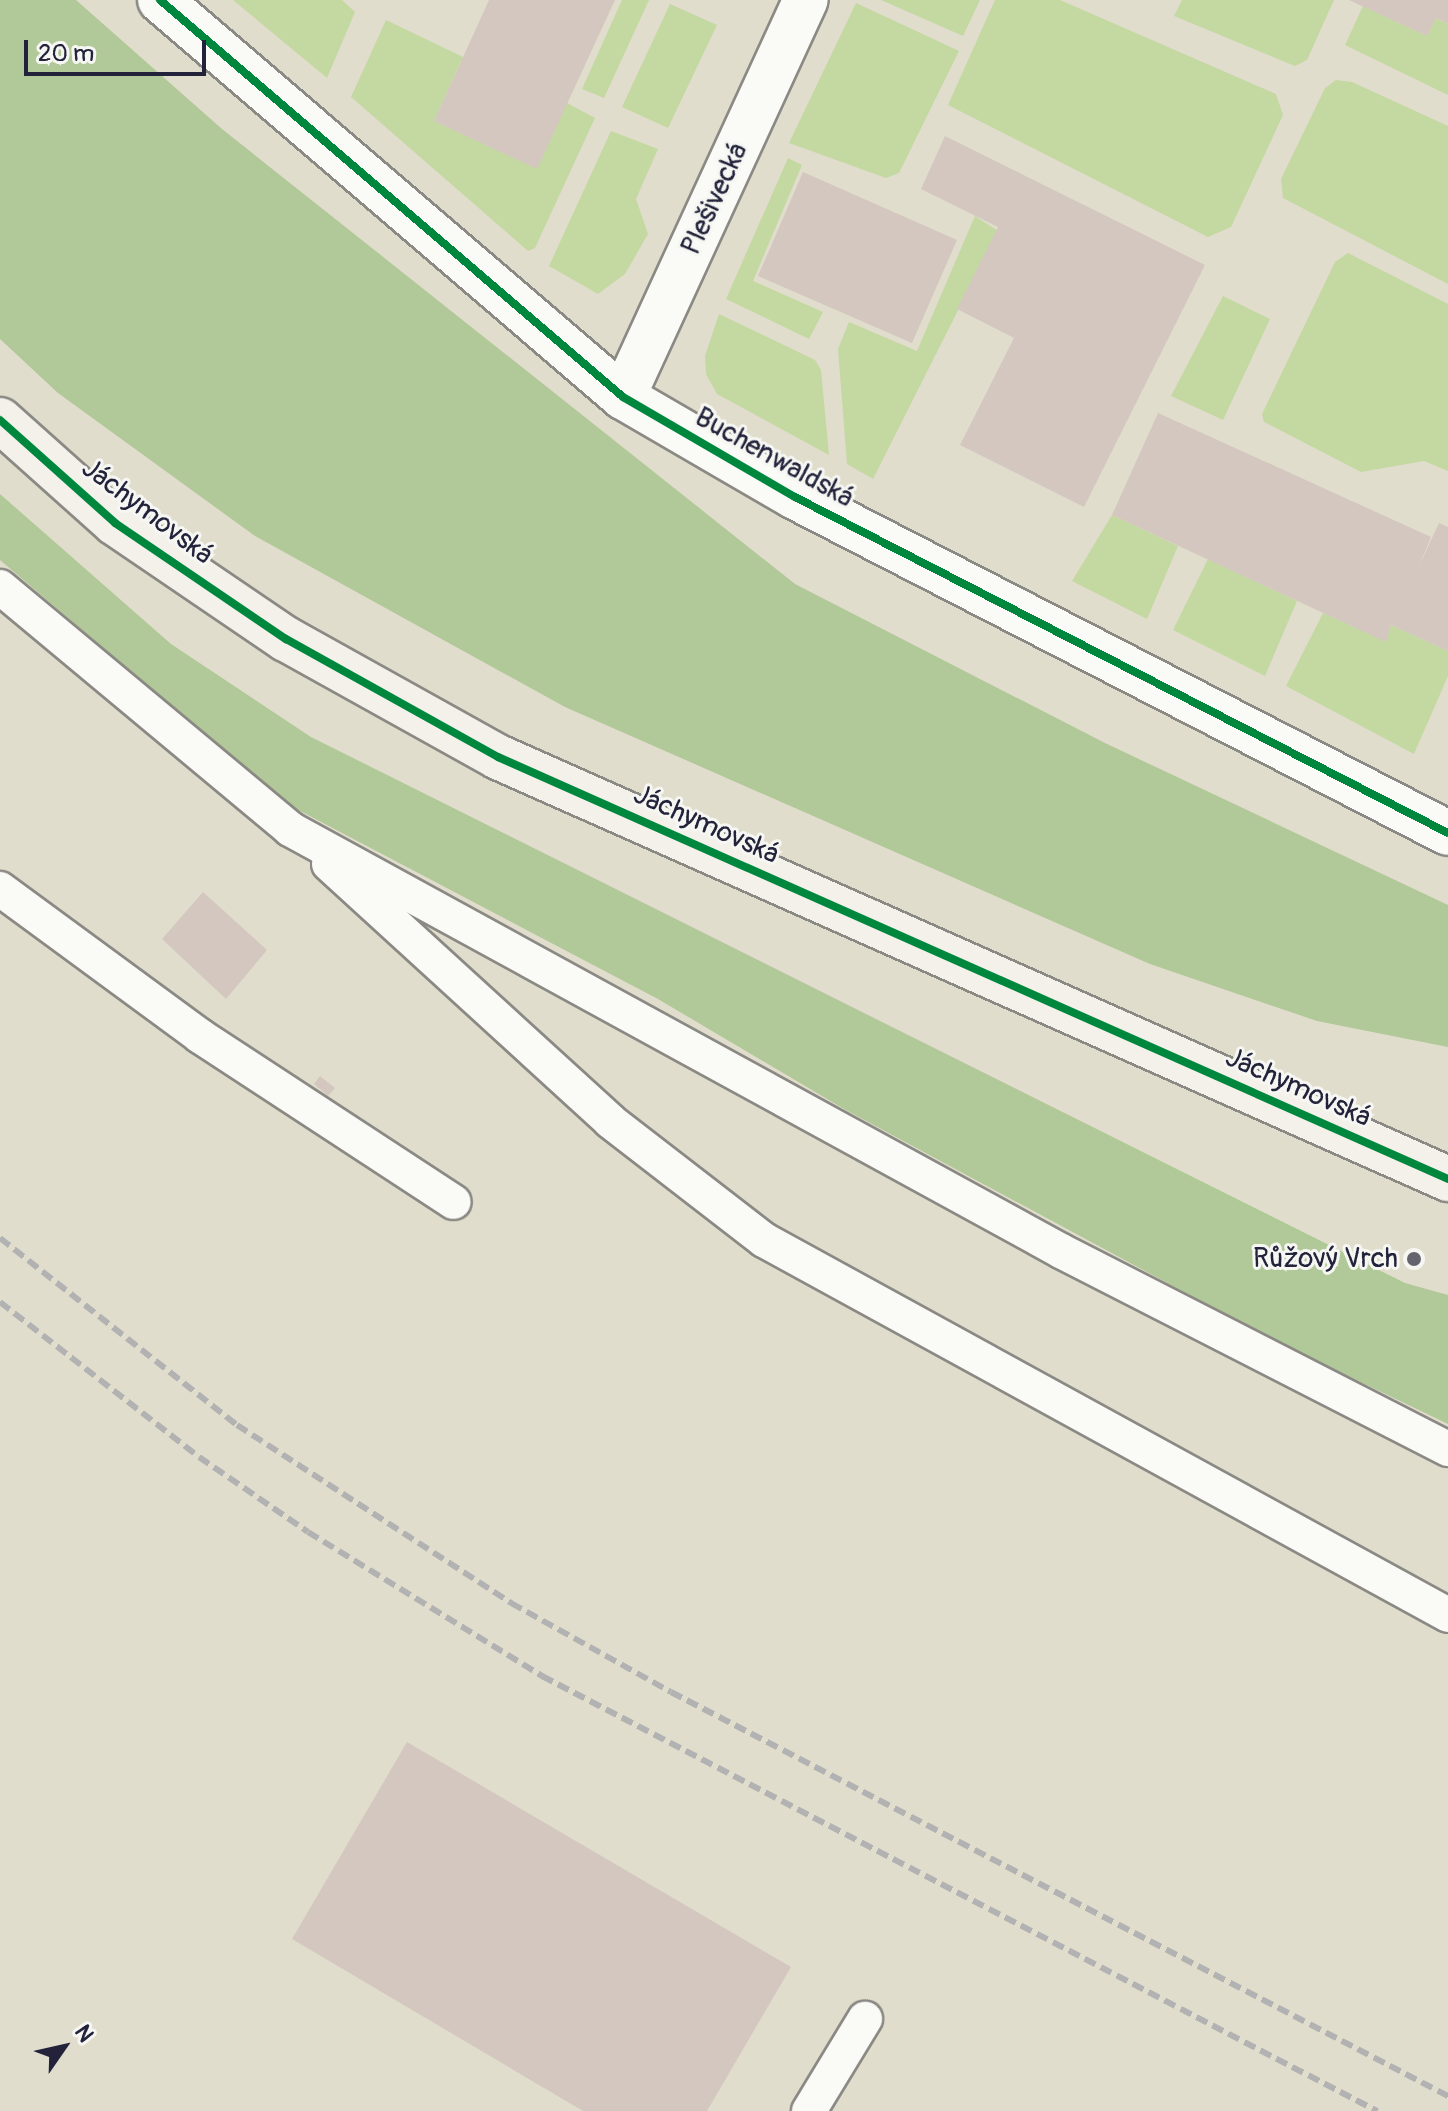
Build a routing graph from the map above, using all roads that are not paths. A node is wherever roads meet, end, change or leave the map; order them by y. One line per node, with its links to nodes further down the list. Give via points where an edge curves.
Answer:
1 (160, 0): 3 (street, Buchenwaldská)
2 (806, 0): 3 (street, Plešivecká)
3 (623, 397): 7 (street, Buchenwaldská, via 795,497)
4 (0, 420): 9 (street, Jáchymovská, via 115,523 286,639 498,757)
5 (0, 587): 6 (lane)
6 (290, 829): 11 (lane, via 1061,1251); 12 (lane, via 610,1121 764,1240)
7 (1448, 833)
8 (0, 889): 10 (lane, via 200,1036)
9 (1448, 1179)
10 (454, 1202)
11 (1448, 1449)
12 (1448, 1615)
13 (865, 2019): 14 (lane)
14 (809, 2111)

